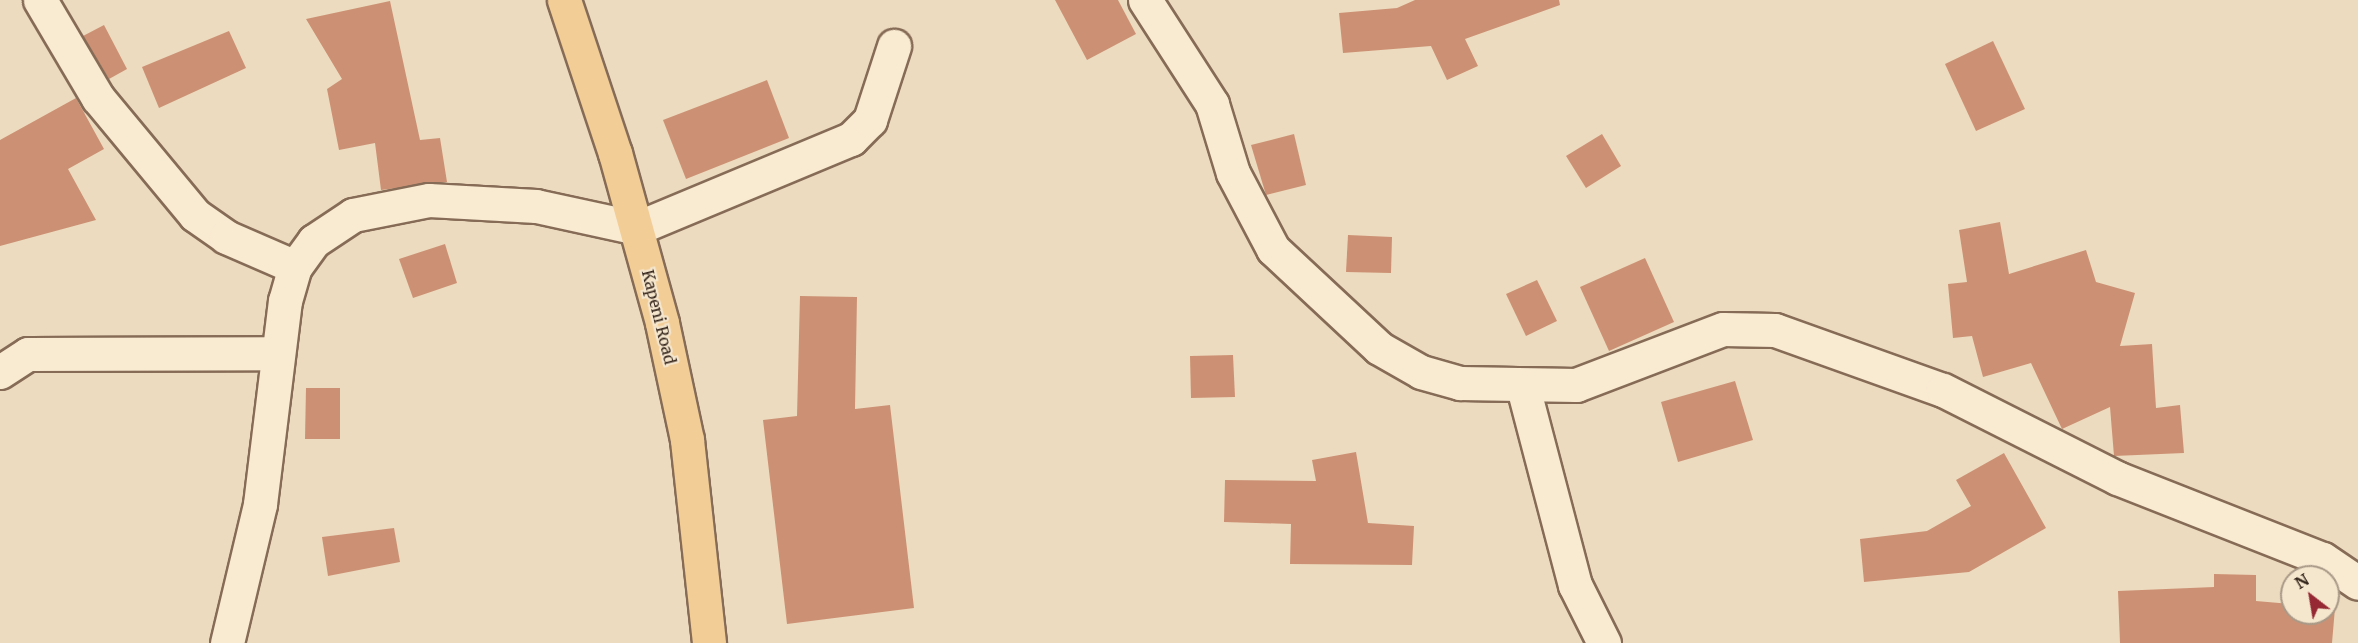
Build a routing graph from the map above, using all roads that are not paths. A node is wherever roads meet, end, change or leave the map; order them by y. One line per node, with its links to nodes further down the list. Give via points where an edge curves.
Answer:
1 (40, 0): 6 (street, via 87,83 195,215 226,237)
2 (564, 0): 5 (main road, Kapeni Road)
3 (1145, 0): 9 (street, via 1212,104 1233,173 1273,249 1379,348 1421,372 1460,383)
4 (894, 46): 5 (street, via 870,120 851,139)
5 (637, 228): 6 (street, via 536,206 429,200 353,215 314,241); 12 (main road, Kapeni Road, via 687,440)
6 (295, 267): 7 (street)
7 (276, 353): 8 (street, via 28,354); 11 (street, via 260,504)
8 (0, 372)
9 (1523, 387): 10 (street, via 1576,385 1723,329 1775,330 1943,390 2117,478 2323,560); 13 (street, via 1575,585)
10 (2358, 583)
11 (227, 643)
12 (709, 643)
13 (1604, 643)

